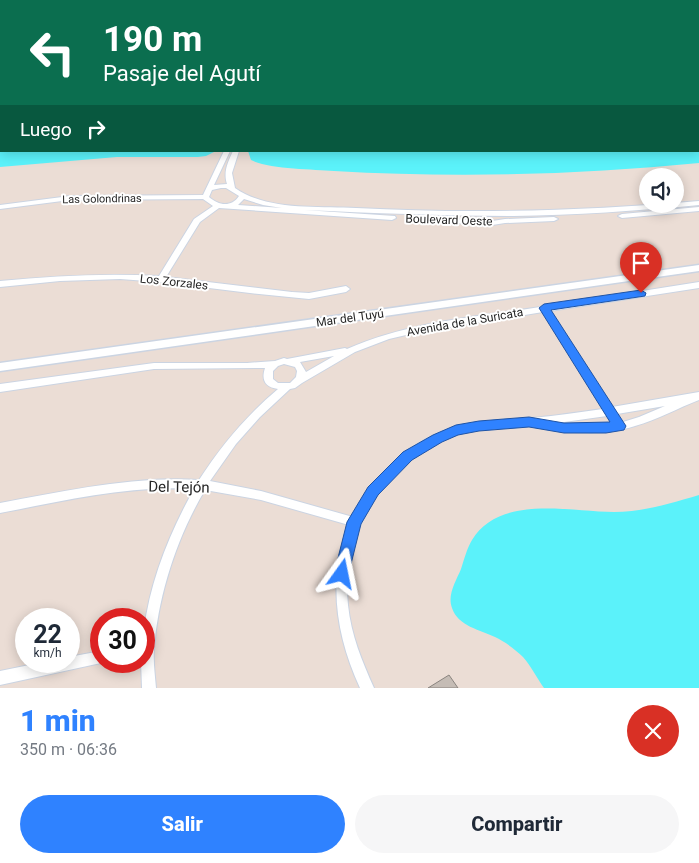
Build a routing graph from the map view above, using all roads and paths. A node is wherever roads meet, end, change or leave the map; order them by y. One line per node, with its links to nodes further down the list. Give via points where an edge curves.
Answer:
1 (227, 152): 4 (street)
2 (236, 152): 3 (street, via 228,172)
3 (232, 186): 4 (street); 5 (street)
4 (209, 189): 6 (street)
5 (242, 196): 10 (street); 11 (street, Boulevard Oeste, via 274,204)
6 (205, 197): 7 (street); 9 (street, Las Golondrinas, via 70,198)
7 (217, 206): 10 (street, Boulevard Oeste); 18 (street, via 197,221)
8 (697, 206): 14 (street, Boulevard Oeste)
9 (0, 207)
10 (228, 207): 11 (street, Boulevard Oeste)
11 (342, 212): 12 (street, Boulevard Oeste); 15 (street, Boulevard Oeste)
12 (473, 214): 13 (street, Boulevard Oeste); 15 (street, via 468,219)
13 (487, 214): 14 (street, Boulevard Oeste); 16 (street)
14 (564, 216): 16 (street, Boulevard Oeste)
15 (471, 222): 16 (street, Boulevard Oeste)
16 (494, 222)
17 (699, 268): 27 (street, Mar del Tuyú)
18 (161, 279): 19 (street, Los Zorzales, via 86,277); 21 (street, Los Zorzales, via 292,295)
19 (0, 284)
20 (699, 285): 22 (street, Avenida de la Suricata)
21 (346, 290)
22 (544, 308): 23 (street, Avenida de la Suricata, via 419,329); 35 (street)
23 (352, 350): 24 (street, Avenida de la Suricata); 29 (street, Avenida de la Suricata)
24 (290, 361): 25 (street, Avenida de la Suricata); 29 (street, via 301,368)
25 (274, 364): 26 (street, Avenida de la Suricata); 28 (street)
26 (248, 366): 28 (street, Avenida de la Suricata); 32 (street, Avenida de la Suricata, via 139,367)
27 (0, 367)
28 (266, 374): 30 (street)
29 (300, 380): 31 (street, Avenida de la Suricata)
30 (272, 384): 31 (street); 34 (street)
31 (287, 387): 34 (street, Avenida de la Suricata)
32 (0, 388)
33 (696, 397): 35 (street); 37 (street)
34 (272, 400): 38 (street, Avenida de la Suricata, via 237,435)
35 (610, 412): 36 (street); 37 (street)
36 (529, 422): 37 (street, via 564,428); 40 (street, via 456,431 424,445 390,472 373,491)
37 (619, 426)
38 (203, 485): 39 (street, Del Tejón, via 152,484); 40 (street, Del Tejón, via 281,500); 41 (street, Avenida de la Suricata, via 181,526)
39 (0, 508)
40 (354, 522): 46 (street, via 342,574 342,614)
41 (154, 608)
42 (90, 659): 44 (street)
43 (148, 673): 45 (street, Avenida de la Suricata)
44 (0, 678)
45 (149, 688)
46 (367, 688)

